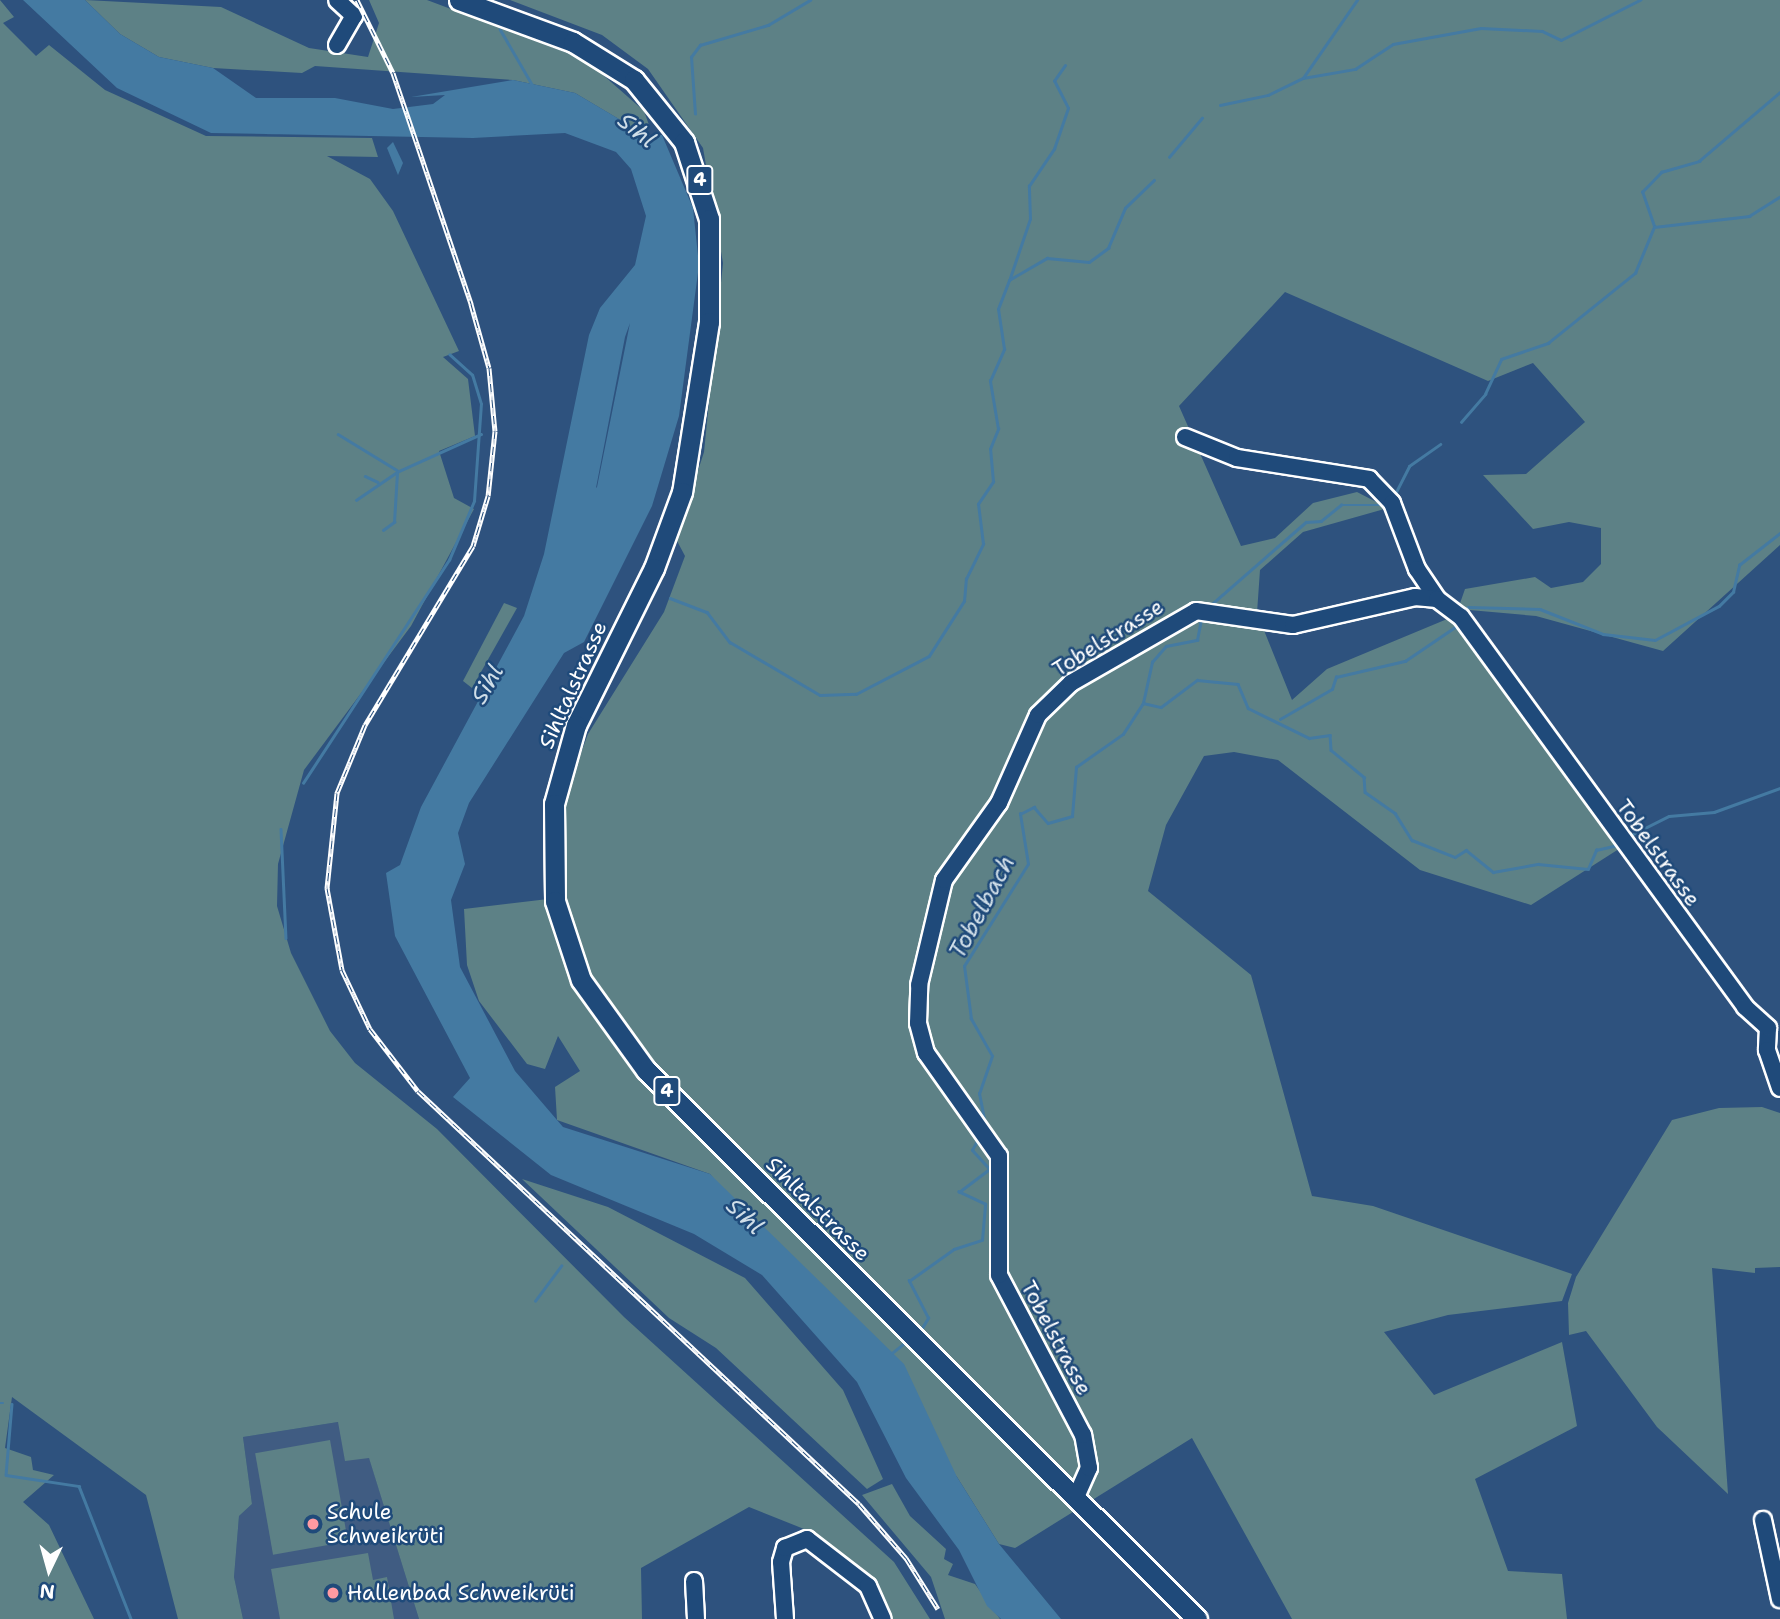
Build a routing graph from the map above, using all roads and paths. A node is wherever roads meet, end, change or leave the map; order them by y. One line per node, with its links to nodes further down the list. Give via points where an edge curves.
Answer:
1 (337, 0): 3 (street, via 354,16)
2 (459, 0): 11 (main road, Sihltalstrasse / 4, via 573,41 634,80 684,142 709,219 709,322 682,492 654,568 580,715 555,793 553,888 575,967 601,1016 646,1070)
3 (337, 45)
4 (1185, 437): 5 (street, via 1237,458 1369,479 1392,503)
5 (1417, 569): 6 (street); 7 (street)
6 (1400, 599): 7 (street, Tobelstrasse); 11 (street, Tobelstrasse, via 1325,622 1293,625 1196,611 1071,683 1038,715 999,803 944,880 919,985 926,1053 982,1129 1002,1175 999,1275 1087,1448 1087,1478)
7 (1437, 599): 9 (street, Tobelstrasse, via 1461,617 1745,1007)
8 (1780, 1017): 9 (street)
9 (1768, 1028): 10 (street, via 1769,1062)
10 (1780, 1088)
11 (1076, 1497): 18 (main road, Sihltalstrasse / 4)
12 (1763, 1520): 14 (street)
13 (694, 1581): 15 (street)
14 (1780, 1599)
15 (696, 1619)
16 (785, 1619): 17 (street, via 781,1562 785,1548 807,1539 868,1586)
17 (883, 1619)
18 (1197, 1619)

